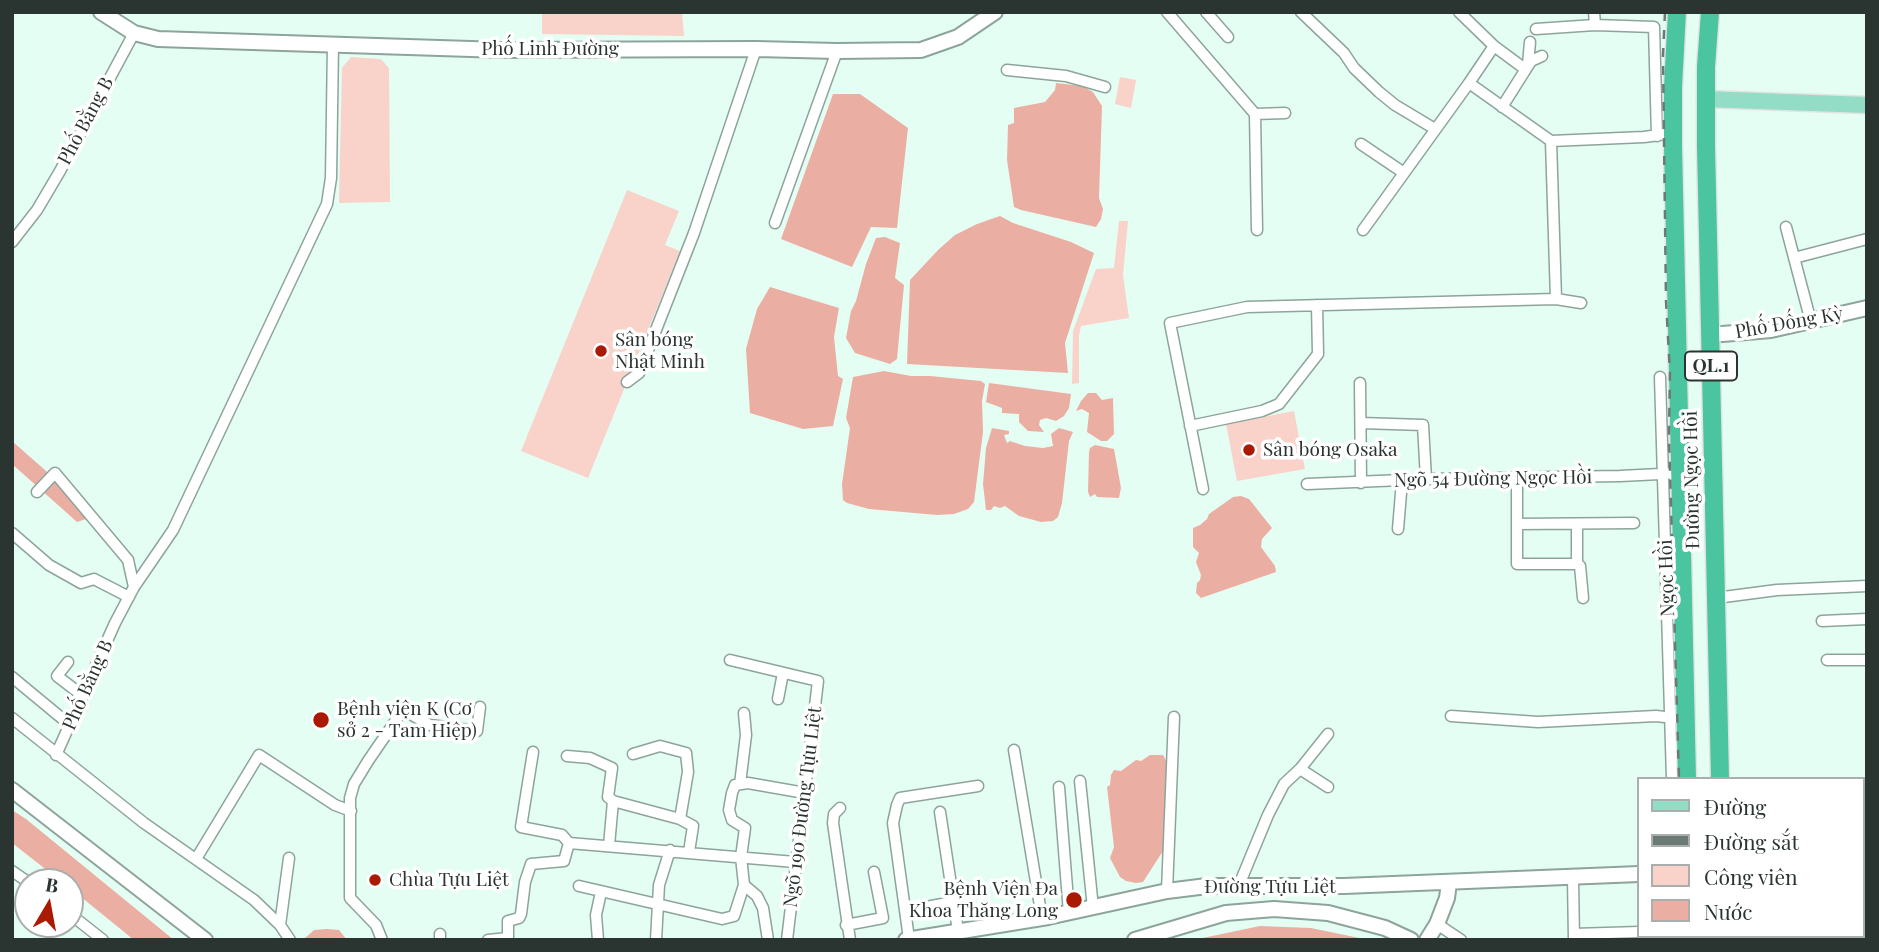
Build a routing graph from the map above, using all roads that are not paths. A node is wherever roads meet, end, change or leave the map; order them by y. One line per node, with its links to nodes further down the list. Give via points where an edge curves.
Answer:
1 (102, 12): 12 (street, Phố Linh Đường)
2 (996, 12): 18 (street, Phố Linh Đường, via 958,37 921,50)
3 (1167, 12): 29 (street)
4 (1206, 12): 13 (street)
5 (1301, 12): 30 (street, via 1379,92)
6 (1459, 12): 16 (street)
7 (1594, 12): 10 (street)
8 (1677, 12): 24 (highway, Đường Ngọc Hồi / QL.1)
9 (1710, 12): 25 (highway, Đường Ngọc Hồi / QL.1)
10 (1595, 26): 11 (street); 32 (street, via 1654,27)
11 (1536, 29)
12 (134, 33): 15 (street, Phố Linh Đường, via 158,39); 41 (street, Phố Bằng B, via 60,171)
13 (1228, 37)
14 (1530, 42): 20 (street)
15 (332, 44): 17 (street, Phố Linh Đường, via 502,50); 69 (street, Phố Bằng B, via 327,204 173,530)
16 (1494, 46): 20 (street); 22 (street)
17 (756, 49): 18 (street, Phố Linh Đường); 50 (street, via 694,233 639,373)
18 (837, 51): 36 (street)
19 (1542, 55): 20 (street)
20 (1528, 65): 27 (street)
21 (1007, 70): 23 (street, via 1066,76)
22 (1471, 81): 27 (street); 30 (street)
23 (1105, 87)
24 (1672, 99): 25 (highway); 32 (highway, Đường Ngọc Hồi / QL.1)
25 (1705, 99): 26 (main road); 31 (highway, Đường Ngọc Hồi / QL.1)
26 (1867, 105)
27 (1502, 107): 33 (street)
28 (1285, 113): 29 (street)
29 (1255, 114): 38 (street)
30 (1435, 130): 35 (street)
31 (1706, 133): 32 (highway); 48 (highway, Đường Ngọc Hồi / QL.1)
32 (1665, 135): 33 (street); 54 (highway, Đường Ngọc Hồi / QL.1)
33 (1550, 141): 43 (street)
34 (1361, 144): 35 (street)
35 (1404, 173): 39 (street)
36 (775, 223)
37 (1786, 227): 42 (street)
38 (1257, 230)
39 (1363, 230)
40 (1867, 239): 42 (street)
41 (12, 242)
42 (1794, 258): 47 (street)
43 (1556, 299): 44 (street); 45 (street)
44 (1581, 303)
45 (1317, 305): 53 (street, via 1318,354 1279,404); 53 (street, via 1247,307 1170,323)
46 (1867, 308): 47 (street, Phố Đống Kỳ)
47 (1811, 322): 48 (street, Phố Đống Kỳ)
48 (1710, 335): 72 (highway, Đường Ngọc Hồi / QL.1)
49 (1660, 377): 54 (street, Ngọc Hồi)
50 (627, 382)
51 (1360, 383): 52 (street)
52 (1361, 423): 55 (street, via 1423,425); 58 (street)
53 (1190, 426): 60 (street)
54 (1672, 474): 56 (street, Ngõ 54 Đường Ngọc Hồi); 70 (highway, Đường Ngọc Hồi / QL.1); 88 (street, Ngọc Hồi)
55 (1426, 478): 56 (street, Ngõ 54 Đường Ngọc Hồi); 57 (street, Ngõ 54 Đường Ngọc Hồi)
56 (1517, 478): 63 (street)
57 (1402, 481): 58 (street, Ngõ 54 Đường Ngọc Hồi); 65 (street)
58 (1361, 482): 59 (street, Ngõ 54 Đường Ngọc Hồi)
59 (1307, 484)
60 (1203, 489)
61 (37, 491): 69 (street, via 54,474 128,561)
62 (1634, 523): 64 (street)
63 (1517, 524): 64 (street); 67 (street, via 1517,564)
64 (1577, 524): 67 (street)
65 (1398, 528)
66 (12, 533): 69 (street, via 49,565 81,583 94,579)
67 (1577, 564): 71 (street)
68 (1867, 586): 72 (street)
69 (132, 592): 81 (street, Phố Bằng B)
70 (1683, 597): 72 (highway); 88 (highway, Đường Ngọc Hồi / QL.1)
71 (1583, 598)
72 (1716, 598): 99 (highway, Đường Ngọc Hồi / QL.1)
73 (1867, 619): 74 (street)
74 (1822, 621)
75 (730, 660): 79 (street, Ngõ 190 Đường Tựu Liệt)
76 (1828, 660): 77 (street)
77 (1867, 660)
78 (68, 662): 81 (street, via 57,676)
79 (783, 673): 82 (street); 106 (street, Ngõ 190 Đường Tựu Liệt, via 818,681)
80 (12, 677): 89 (street)
81 (83, 696): 89 (street, Phố Bằng B)
82 (778, 699)
83 (480, 707): 109 (street, via 477,731 430,725 402,707 354,784)
84 (744, 712): 101 (street)
85 (1451, 716): 88 (street, via 1538,722)
86 (1174, 717): 127 (street)
87 (12, 718): 94 (street)
88 (1678, 718): 97 (street, Ngọc Hồi); 98 (highway, Đường Ngọc Hồi / QL.1)
89 (69, 725): 94 (street, Phố Bằng B)
90 (1328, 734): 96 (street)
91 (1014, 750): 134 (street)
92 (533, 752): 112 (street, via 521,827 562,835)
93 (633, 754): 111 (street, via 660,746 686,753 688,772)
94 (56, 755): 118 (street, Phố Bằng B)
95 (567, 756): 107 (street, via 609,765 608,797)
96 (1300, 769): 104 (street); 125 (street, via 1284,784)
97 (1672, 777)
98 (1688, 777)
99 (1720, 777)
100 (1080, 781): 131 (street)
101 (740, 784): 106 (street); 116 (street, via 735,785 729,810 732,820 745,828)
102 (978, 786): 132 (street, via 900,798 893,823)
103 (1059, 787): 133 (street)
104 (1328, 787)
105 (12, 790): 145 (street)
106 (805, 793): 119 (street, Ngõ 190 Đường Tựu Liệt)
107 (613, 801): 111 (street); 113 (street)
108 (839, 808): 138 (street, via 833,822)
109 (351, 811): 118 (street, via 259,755); 147 (street, via 350,898 376,925)
110 (940, 812): 129 (street)
111 (680, 819): 115 (street, via 693,826)
112 (569, 843): 113 (street); 148 (street, via 564,861 531,864 522,914 508,921 508,938)
113 (608, 846): 114 (street)
114 (670, 850): 115 (street); 130 (street)
115 (689, 852): 116 (street)
116 (741, 857): 119 (street); 124 (street)
117 (289, 858): 137 (street)
118 (196, 859): 137 (street, via 254,900)
119 (795, 862): 152 (street, Ngõ 190 Đường Tựu Liệt)
120 (874, 872): 138 (street, via 883,918)
121 (1638, 874): 122 (street, Đường Tựu Liệt)
122 (1573, 878): 123 (street, Đường Tựu Liệt); 141 (street)
123 (1448, 883): 125 (street, Đường Tựu Liệt); 135 (street)
124 (744, 885): 130 (street, via 734,916 722,919); 151 (street, via 758,896)
125 (1239, 885): 127 (street, Đường Tựu Liệt)
126 (579, 886): 128 (street)
127 (1167, 891): 131 (street, Đường Tựu Liệt)
128 (601, 892): 130 (street); 149 (street, via 596,915)
129 (953, 902): 132 (street); 139 (street)
130 (657, 904): 150 (street)
131 (1093, 908): 133 (street, Đường Tựu Liệt)
132 (905, 911): 143 (street)
133 (1069, 913): 134 (street, Đường Tựu Liệt)
134 (1042, 918): 139 (street, Đường Tựu Liệt)
135 (1437, 924): 156 (street); 157 (street)
136 (84, 925): 144 (street)
137 (280, 925): 146 (street)
138 (846, 925): 153 (street)
139 (958, 931): 143 (street, Đường Tựu Liệt)
140 (1638, 932): 142 (street)
141 (1574, 937): 142 (street)
142 (1617, 937)
143 (908, 939)
144 (103, 940)
145 (205, 940)
146 (290, 940)
147 (382, 940)
148 (488, 940)
149 (598, 940)
150 (656, 940)
151 (768, 940)
152 (787, 940)
153 (850, 940)
154 (1135, 940): 155 (street, via 1226,913 1274,909 1328,913)
155 (1411, 940)
156 (1427, 940)
157 (1461, 940)

